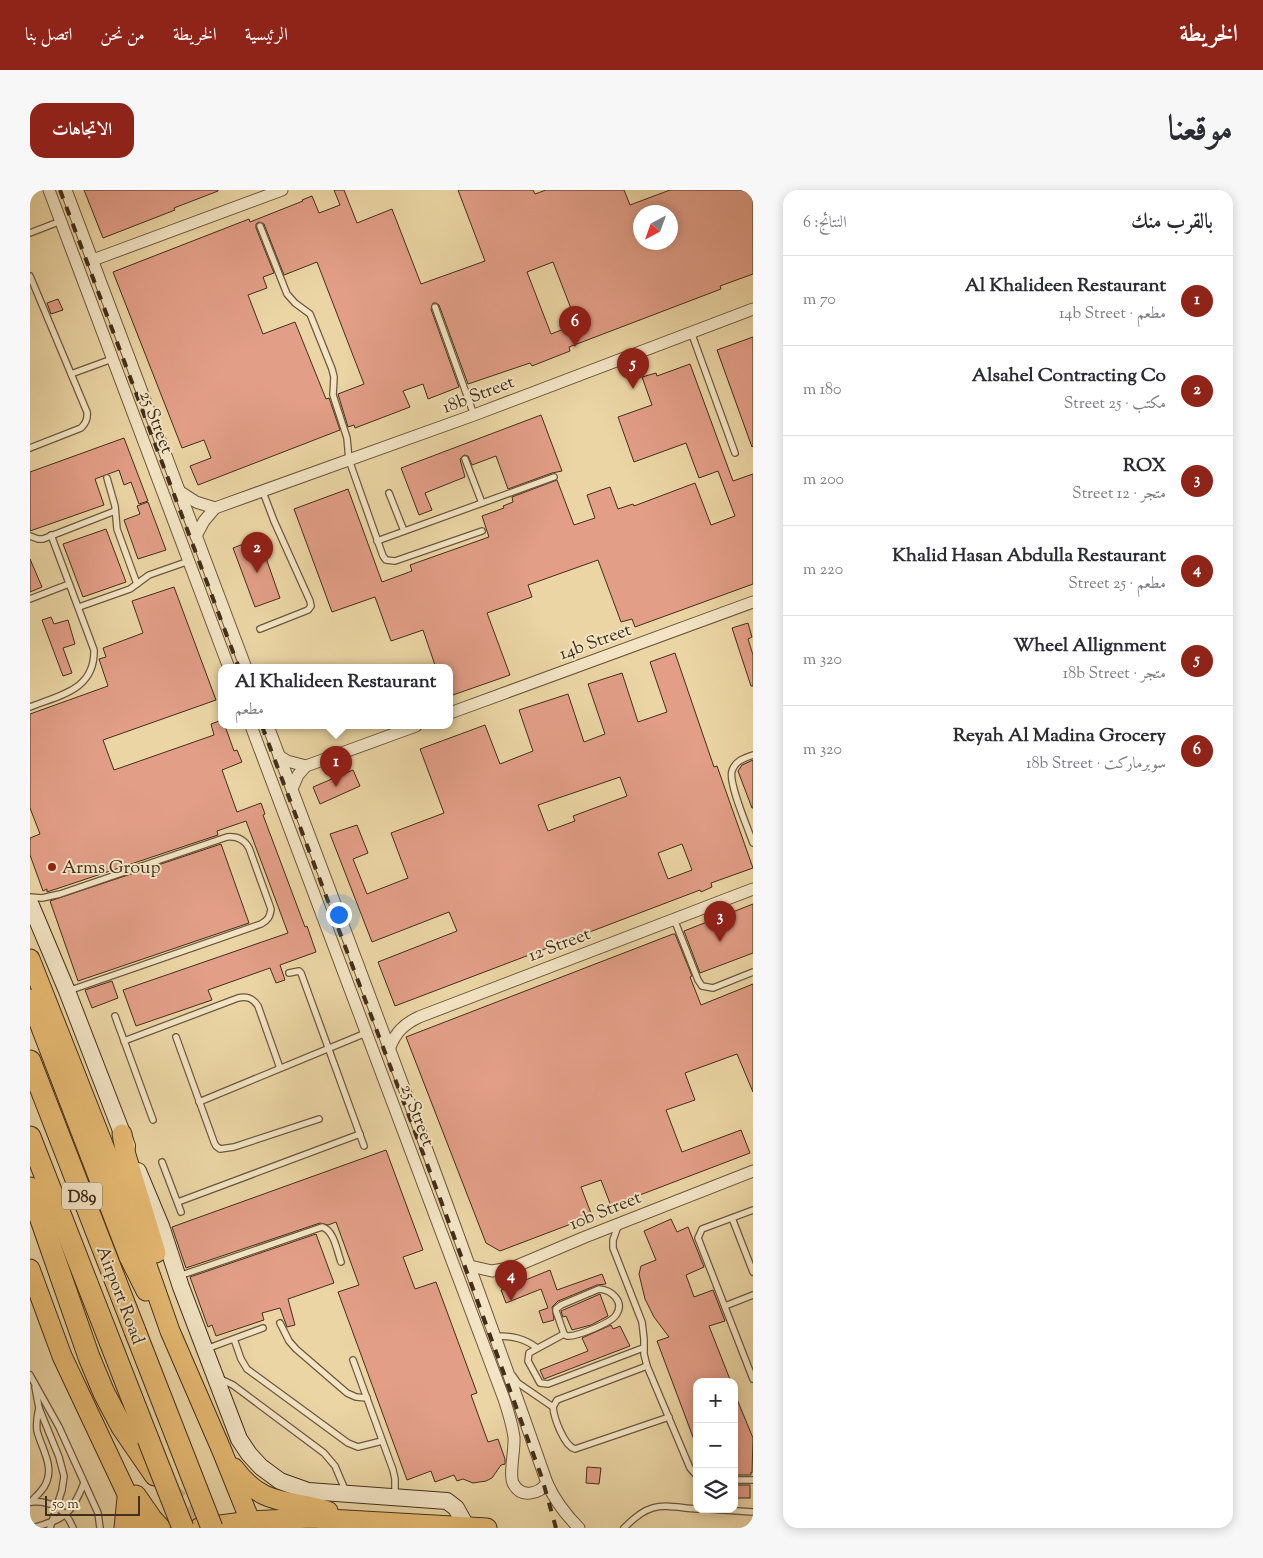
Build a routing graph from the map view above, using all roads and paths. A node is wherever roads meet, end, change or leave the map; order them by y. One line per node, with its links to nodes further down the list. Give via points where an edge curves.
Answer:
1 (49, 190): 4 (street, 25 Street)
2 (66, 190): 7 (street, 25 Street)
3 (282, 190): 7 (street)
4 (61, 222): 6 (lane); 12 (street, 25 Street)
5 (260, 226): 18 (lane, via 287,294 310,314 332,369 332,390 347,438)
6 (30, 234)
7 (93, 260): 21 (street, 25 Street)
8 (30, 276): 13 (lane)
9 (435, 307): 14 (lane)
10 (753, 308): 11 (street, 18b Street)
11 (691, 332): 14 (street, 18b Street); 16 (lane)
12 (112, 359): 13 (lane); 33 (street, 25 Street)
13 (72, 374): 15 (lane, via 87,412 85,424)
14 (474, 415): 18 (street, 18b Street)
15 (30, 448)
16 (735, 454)
17 (465, 459): 24 (lane)
18 (349, 460): 22 (street, 18b Street); 32 (lane)
19 (554, 477): 24 (lane)
20 (106, 478): 26 (lane)
21 (179, 491): 25 (street, via 196,502); 31 (street, 25 Street)
22 (263, 492): 25 (street, 18b Street); 39 (lane, via 311,606)
23 (389, 493): 27 (lane)
24 (482, 503): 27 (lane)
25 (215, 508): 31 (street)
26 (115, 511): 29 (lane); 35 (lane, via 116,529)
27 (404, 531): 32 (lane)
28 (482, 531): 32 (lane, via 390,562 383,556)
29 (51, 535): 30 (lane, via 38,540); 34 (lane)
30 (30, 536)
31 (196, 536): 41 (street, 25 Street)
32 (377, 540)
33 (189, 562): 35 (lane, via 145,576); 40 (street, 25 Street)
34 (69, 584): 36 (lane); 38 (lane)
35 (137, 584): 38 (lane)
36 (30, 599)
37 (753, 602): 43 (street, 14b Street)
38 (79, 607): 42 (lane, via 94,650 89,675 78,687)
39 (260, 629)
40 (227, 664)
41 (244, 664)
42 (30, 707)
43 (453, 712)
44 (252, 729): 62 (street, 25 Street)
45 (269, 729): 48 (street, 25 Street)
46 (408, 729): 49 (street)
47 (753, 755): 51 (lane, via 739,761 731,778)
48 (279, 756): 49 (street); 50 (street, 25 Street)
49 (306, 766): 50 (street)
50 (292, 788): 65 (street, 25 Street)
51 (753, 842)
52 (753, 889): 55 (street, 12 Street)
53 (30, 898): 59 (lane, via 60,894 227,837 242,840 249,848 271,909 267,921)
54 (30, 903): 59 (street)
55 (674, 919): 57 (lane, via 702,986 713,988); 65 (street, 12 Street, via 419,1017 401,1028)
56 (30, 959): 91 (main road, via 116,1177)
57 (753, 972)
58 (289, 973): 66 (lane, via 302,972)
59 (66, 991): 72 (street)
60 (30, 999): 96 (main road, via 129,1257)
61 (115, 1016): 64 (lane)
62 (366, 1033): 66 (lane); 112 (street, 25 Street)
63 (176, 1037): 69 (lane)
64 (124, 1041): 68 (lane, via 244,997 258,1006); 71 (lane)
65 (390, 1047): 86 (street, 25 Street)
66 (329, 1048): 68 (lane); 73 (lane)
67 (30, 1061): 138 (highway, Airport Road / D89, bridge, via 135,1331)
68 (280, 1068): 69 (lane)
69 (199, 1102): 70 (lane, via 214,1142 220,1149)
70 (319, 1119)
71 (153, 1120)
72 (122, 1134): 89 (street, via 158,1217); 91 (main road, via 158,1261)
73 (360, 1134): 75 (lane); 79 (lane)
74 (30, 1137): 117 (highway, Airport Road / D89)
75 (364, 1146)
76 (162, 1162): 79 (lane)
77 (753, 1171): 84 (street, 10b Street)
78 (30, 1188): 94 (highway)
79 (178, 1202): 81 (lane)
80 (753, 1210): 83 (lane)
81 (181, 1212)
82 (30, 1217): 94 (highway)
83 (732, 1218): 88 (lane); 92 (lane, via 702,1229 698,1238)
84 (619, 1223): 86 (street, 10b Street, via 514,1267 492,1271); 101 (lane, via 613,1248 642,1322)
85 (342, 1262): 89 (lane, via 330,1233 322,1227)
86 (470, 1266): 98 (street, 25 Street)
87 (30, 1269): 116 (main road, via 62,1356)
88 (753, 1272)
89 (178, 1277): 102 (street)
90 (753, 1295): 92 (lane)
91 (159, 1299): 96 (main road)
92 (725, 1306): 108 (lane)
93 (280, 1322): 111 (lane, via 296,1349 346,1393)
94 (79, 1327): 121 (highway, via 112,1410)
95 (263, 1328): 99 (lane)
96 (170, 1331): 119 (main road)
97 (564, 1334): 97 (lane, via 573,1336 612,1320 619,1309 616,1297 599,1289 558,1306 556,1312); 100 (lane)
98 (496, 1336): 100 (lane, via 517,1337); 105 (street, 25 Street)
99 (234, 1339): 102 (lane); 118 (lane, via 247,1369 348,1443 358,1447)
100 (537, 1348): 101 (lane, via 530,1353 528,1361 537,1380 544,1385)
101 (644, 1348): 104 (lane)
102 (205, 1350): 107 (street)
103 (353, 1360): 111 (lane)
104 (647, 1366): 113 (lane, via 557,1400); 115 (lane)
105 (509, 1372): 110 (street, 25 Street); 113 (lane, via 518,1383)
106 (30, 1375): 109 (lane)
107 (215, 1377): 127 (lane, via 233,1385 324,1453 335,1466); 127 (street, via 239,1439 261,1467 280,1481 300,1489)
108 (753, 1379)
109 (35, 1386): 114 (lane); 125 (lane)
110 (514, 1388): 112 (street); 124 (street, 25 Street)
111 (367, 1398): 118 (lane)
112 (504, 1399): 124 (street, 25 Street, via 514,1436 513,1483 519,1490 535,1493)
113 (553, 1407): 115 (lane, via 568,1446 576,1449)
114 (39, 1408): 129 (lane, via 37,1430 48,1460 48,1475 44,1487); 130 (lane, via 62,1467 63,1483)
115 (669, 1417): 120 (lane)
116 (94, 1423): 126 (main road); 145 (main road, via 143,1507)
117 (148, 1439): 146 (highway, bridge, via 153,1479); 147 (highway, Airport Road / D89, bridge)
118 (382, 1440): 128 (lane, via 395,1479)
119 (222, 1451): 135 (main road, via 245,1482 261,1494); 136 (main road)
120 (693, 1471)
121 (154, 1475)
122 (738, 1480): 123 (lane)
123 (753, 1480)
124 (547, 1482): 150 (street, 25 Street, via 562,1510)
125 (84, 1483): 134 (lane); 142 (lane, via 98,1512)
126 (127, 1494): 143 (main road); 144 (main road)
127 (347, 1494): 128 (street)
128 (394, 1497): 139 (street, via 447,1501 456,1508)
129 (30, 1502): 130 (lane)
130 (56, 1506): 134 (lane); 137 (lane)
131 (693, 1508): 151 (lane, via 649,1508)
132 (738, 1511): 133 (lane)
133 (753, 1512)
134 (66, 1514): 137 (lane); 141 (lane)
135 (348, 1519): 136 (main road, via 274,1519); 139 (main road)
136 (251, 1524): 138 (main road)
137 (51, 1525): 140 (lane)
138 (221, 1526): 148 (main road)
139 (466, 1526): 149 (main road)
140 (32, 1528)
141 (73, 1528)
142 (100, 1528)
143 (124, 1528)
144 (141, 1528)
145 (161, 1528)
146 (167, 1528)
147 (183, 1528)
148 (199, 1528)
149 (486, 1528)
150 (579, 1528)
151 (624, 1528)

